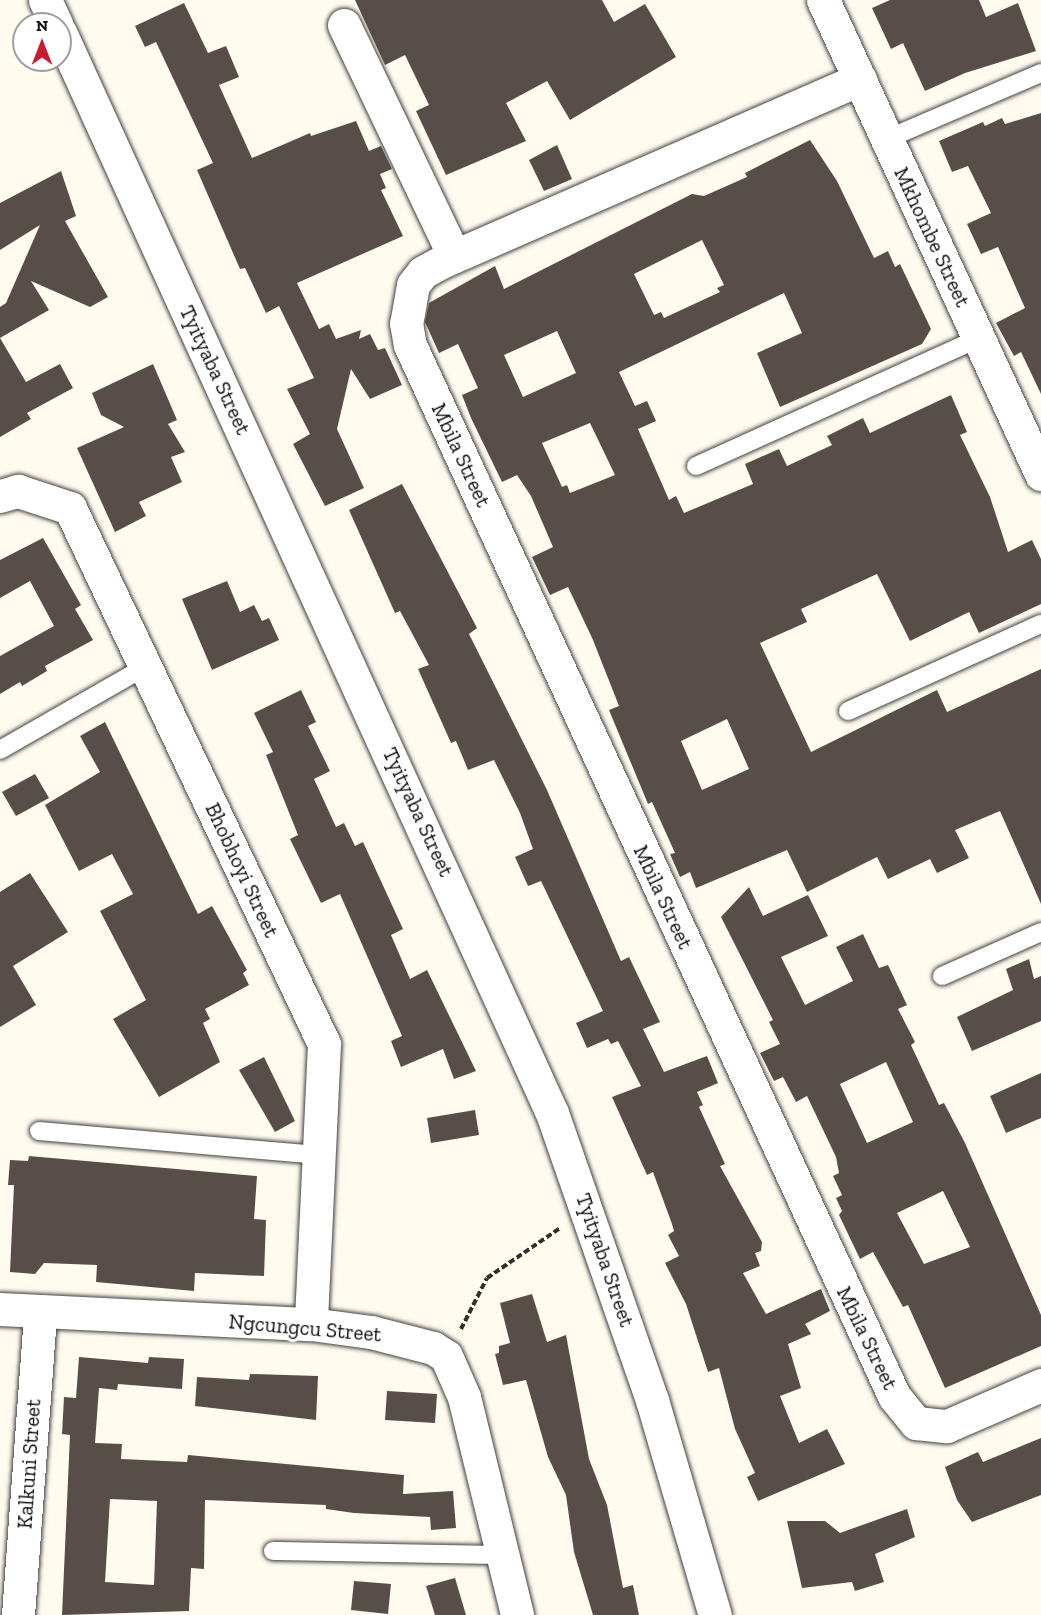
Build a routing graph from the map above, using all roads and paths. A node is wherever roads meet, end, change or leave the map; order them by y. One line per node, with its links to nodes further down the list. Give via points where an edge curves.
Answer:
1 (823, 0): 5 (street, Mkhombe Street)
2 (344, 26): 7 (street)
3 (72, 58): 20 (street, Tyityaba Street, via 450,881 552,1113)
4 (1041, 73): 6 (lane)
5 (860, 79): 6 (street, Mkhombe Street); 7 (street, Mbila Street)
6 (887, 139): 8 (street, Mkhombe Street)
7 (454, 256): 25 (street, Mbila Street, via 423,272 413,285 406,313 410,345 881,1372 903,1410 928,1427 947,1426)
8 (979, 338): 9 (lane); 10 (street, Mkhombe Street)
9 (696, 466)
10 (1041, 474)
11 (0, 496): 13 (street, Bhobhoyi Street, via 18,491 70,508)
12 (1041, 624): 14 (lane)
13 (145, 667): 15 (lane); 19 (street, Bhobhoyi Street, via 324,1044)
14 (848, 711)
15 (0, 750)
16 (1041, 932): 17 (lane)
17 (942, 976)
18 (39, 1131): 19 (lane)
19 (320, 1155): 23 (street, Bhobhoyi Street)
20 (588, 1209): 24 (path, via 487,1278); 30 (street, Tyityaba Street, via 652,1400)
21 (0, 1309): 22 (street, Ngcungcu Street)
22 (40, 1312): 23 (street, Ngcungcu Street); 28 (street, Kalkuni Street)
23 (311, 1324): 24 (street, Ngcungcu Street, via 401,1338)
24 (446, 1356): 27 (street, via 464,1397)
25 (1041, 1385)
26 (273, 1551): 27 (lane)
27 (502, 1555): 29 (street)
28 (18, 1615)
29 (517, 1615)
30 (715, 1615)

